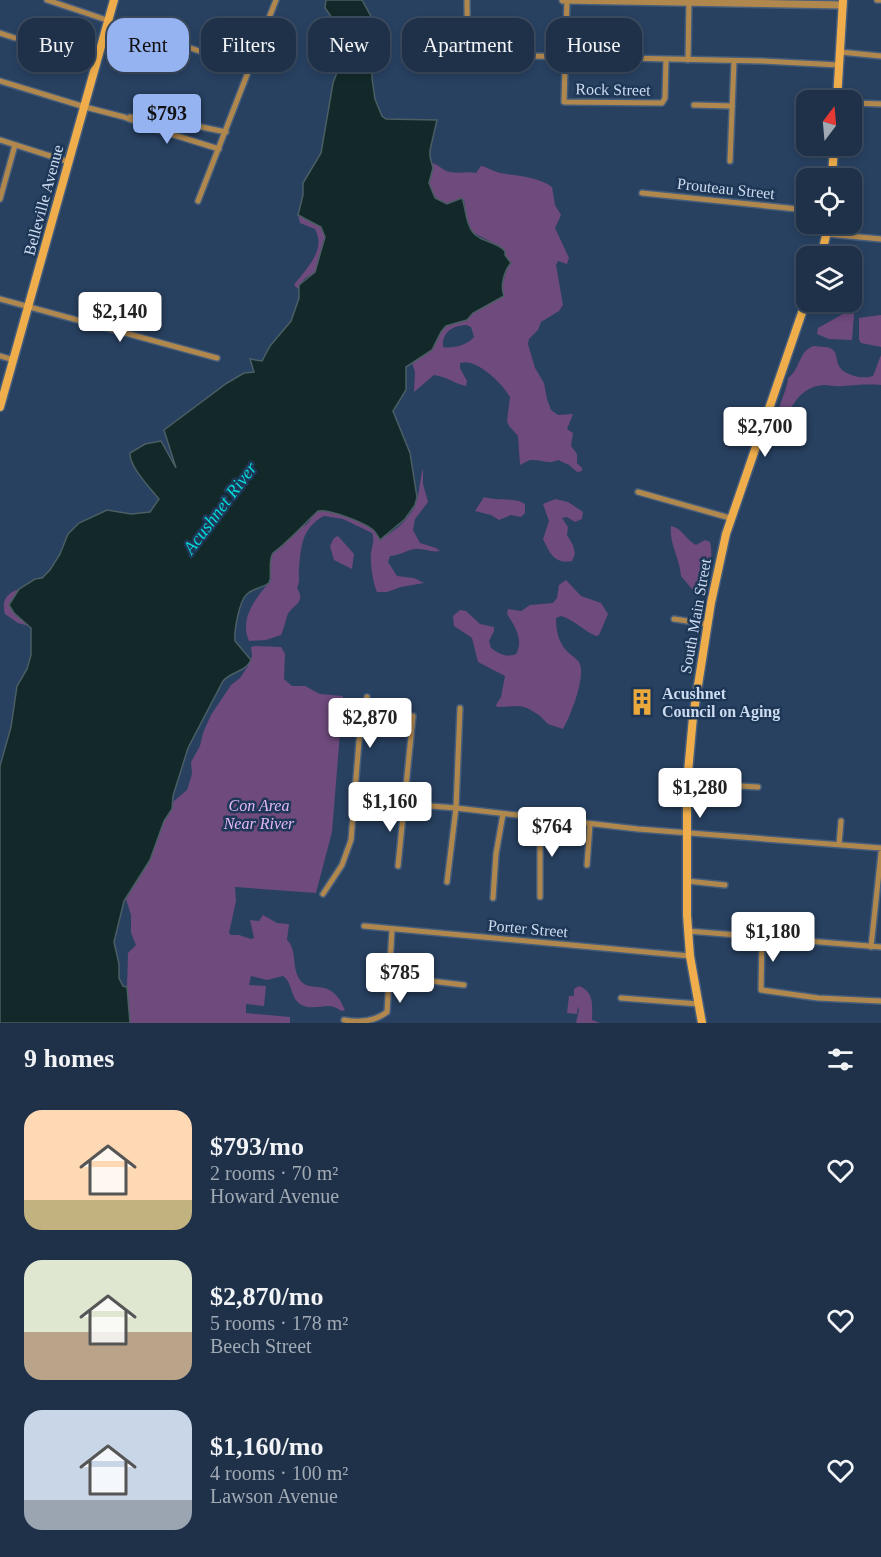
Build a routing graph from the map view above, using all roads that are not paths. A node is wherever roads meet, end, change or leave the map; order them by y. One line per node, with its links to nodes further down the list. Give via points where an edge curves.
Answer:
1 (47, 0): 11 (street)
2 (114, 0): 8 (main road, Belleville Avenue)
3 (276, 0): 9 (street)
4 (467, 0): 16 (street, via 467,28 479,54)
5 (565, 0): 6 (street); 10 (street)
6 (689, 1): 7 (street); 20 (street)
7 (843, 2): 15 (main road)
8 (110, 18)
9 (269, 18)
10 (565, 18)
11 (107, 20)
12 (107, 28): 31 (main road, Belleville Avenue)
13 (0, 33): 14 (street)
14 (15, 38)
15 (840, 52): 17 (street); 22 (main road)
16 (546, 56)
17 (881, 56)
18 (642, 59): 19 (street)
19 (666, 60): 20 (street); 24 (street, Rock Street, via 662,103 564,102)
20 (688, 60): 21 (street)
21 (734, 61): 22 (street); 30 (street)
22 (839, 65): 26 (main road)
23 (248, 72): 33 (street)
24 (565, 72)
25 (0, 81): 31 (street)
26 (838, 90)
27 (862, 103): 28 (street)
28 (881, 104)
29 (694, 105): 30 (street)
30 (732, 106): 37 (street)
31 (85, 107): 32 (street); 38 (main road, Belleville Avenue)
32 (124, 117): 33 (street, via 162,119); 36 (street)
33 (226, 132): 36 (street)
34 (0, 140): 35 (street)
35 (15, 145): 38 (street); 40 (street)
36 (219, 149): 41 (street)
37 (730, 161)
38 (69, 162): 47 (main road, Belleville Avenue)
39 (642, 193): 42 (street, Prouteau Street)
40 (0, 196)
41 (198, 201)
42 (796, 209)
43 (827, 234): 44 (street); 45 (main road)
44 (881, 238)
45 (824, 246)
46 (0, 299): 47 (street)
47 (30, 305): 50 (street); 51 (main road, Belleville Avenue)
48 (802, 312): 54 (main road, South Main Street)
49 (0, 357): 51 (street)
50 (217, 358)
51 (14, 360): 52 (main road, Belleville Avenue)
52 (0, 407)
53 (638, 492): 54 (street)
54 (730, 518): 56 (main road, South Main Street)
55 (674, 619): 56 (street)
56 (707, 624): 60 (main road, South Main Street)
57 (367, 697): 62 (street)
58 (460, 708): 64 (street)
59 (413, 716): 63 (street)
60 (687, 783): 61 (street); 69 (main road, South Main Street)
61 (758, 787)
62 (355, 800): 63 (street); 78 (street, via 351,840 342,865)
63 (406, 803): 64 (street); 74 (street)
64 (456, 808): 65 (street); 76 (street)
65 (503, 814): 66 (street); 80 (street)
66 (543, 818): 68 (street); 79 (street)
67 (841, 821): 70 (street)
68 (590, 824): 69 (street); 73 (street)
69 (686, 833): 70 (street); 75 (main road, South Main Street)
70 (839, 844): 71 (street)
71 (881, 848)
72 (881, 853): 85 (street)
73 (587, 865)
74 (398, 866)
75 (687, 881): 77 (street); 83 (main road, South Main Street)
76 (447, 882)
77 (724, 885)
78 (323, 894)
79 (540, 897)
80 (493, 898)
81 (364, 926): 82 (street, Porter Street)
82 (393, 930): 87 (street, Porter Street); 88 (street)
83 (688, 931): 84 (street); 87 (main road, South Main Street)
84 (762, 938): 85 (street); 91 (street, via 761,990)
85 (872, 946): 86 (street)
86 (881, 947)
87 (690, 956): 92 (main road, South Main Street)
88 (390, 976): 89 (street); 93 (street, via 387,1012 370,1021)
89 (464, 985)
90 (621, 998): 92 (street)
91 (881, 1001)
92 (699, 1004): 94 (main road, South Main Street)
93 (344, 1020)
94 (702, 1023)

